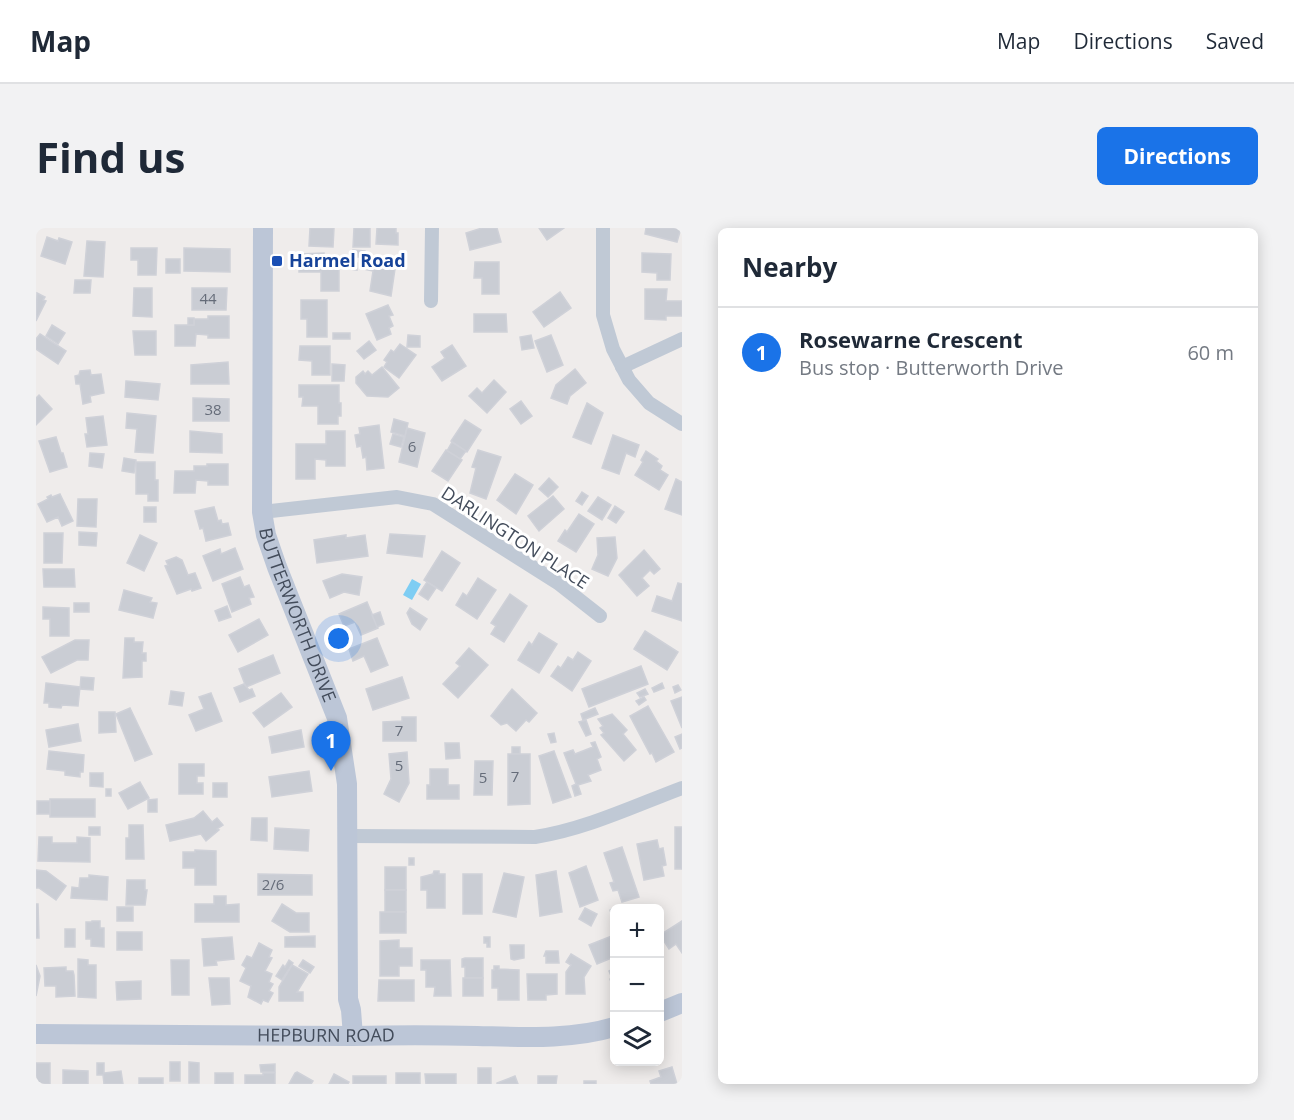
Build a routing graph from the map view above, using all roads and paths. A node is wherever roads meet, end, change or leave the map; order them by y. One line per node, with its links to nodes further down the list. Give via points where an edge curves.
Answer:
1 (263, 228): 8 (street, BUTTERWORTH DRIVE)
2 (432, 228): 4 (street)
3 (603, 228): 6 (street, via 603,315)
4 (431, 301)
5 (682, 339): 6 (street)
6 (622, 367): 7 (street, via 649,403)
7 (682, 424)
8 (262, 512): 9 (street, DARLINGTON PLACE, via 397,497 433,504 558,584); 11 (street, BUTTERWORTH DRIVE, via 277,567 337,718 347,784)
9 (600, 616)
10 (682, 788): 11 (street, via 583,826 535,837)
11 (346, 836): 16 (street, BUTTERWORTH DRIVE, via 348,999 340,1011)
12 (682, 1003): 13 (street)
13 (664, 1010)
14 (610, 1028): 16 (street, HEPBURN ROAD, via 523,1037)
15 (36, 1034): 16 (street, HEPBURN ROAD)
16 (346, 1036)

